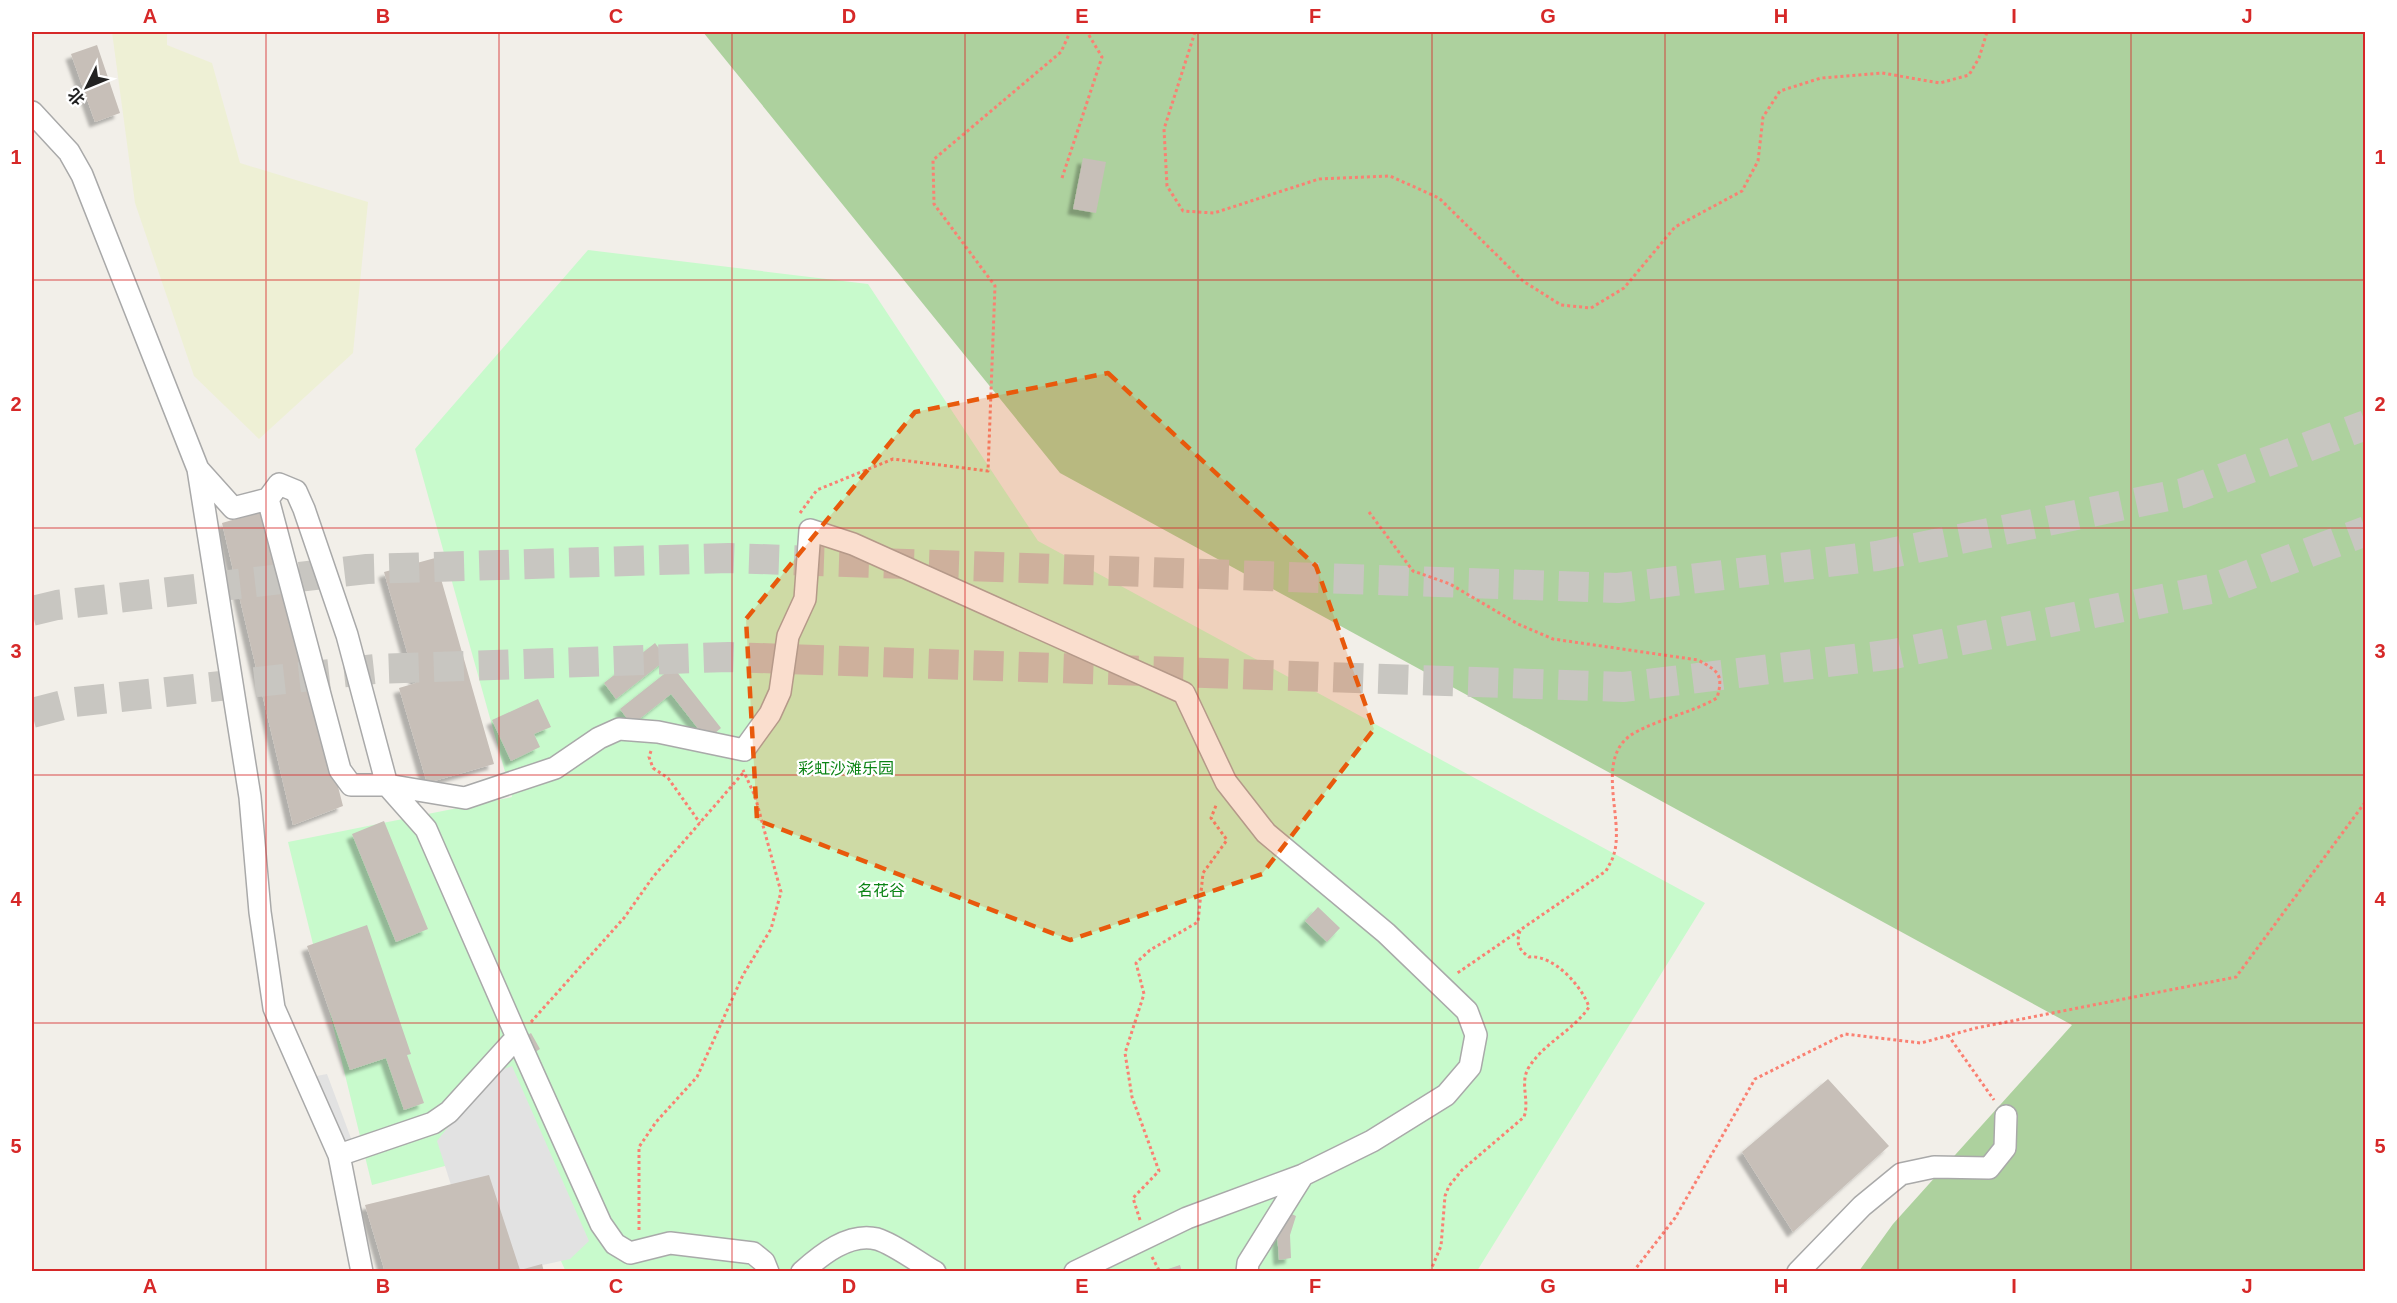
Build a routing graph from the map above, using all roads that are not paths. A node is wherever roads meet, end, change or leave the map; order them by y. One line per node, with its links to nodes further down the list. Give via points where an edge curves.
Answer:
1 (32, 112): 2 (street, via 69,152 82,175)
2 (198, 469): 3 (street, via 232,508); 7 (street, via 250,796 260,912 274,1008)
3 (268, 499): 4 (street, via 340,770 351,785); 4 (street, via 279,484 296,491 304,509 347,635)
4 (387, 785): 5 (street, via 426,829); 8 (street, via 465,798 555,768 619,729 658,732 744,750 770,714 780,692 788,636 806,599 810,530 853,544 1184,693 1226,782 1266,833 1386,933 1467,1011 1476,1035 1470,1066 1446,1095 1372,1141)
5 (517, 1037): 7 (street, via 449,1112 433,1123); 10 (street, via 601,1224 615,1244 630,1253 670,1243 753,1253 764,1262)
6 (2006, 1116): 15 (street, via 2005,1148 1989,1168 1934,1167 1901,1174 1862,1206)
7 (339, 1155): 9 (street)
8 (1302, 1175): 13 (street, via 1186,1218); 14 (street, via 1248,1263)
9 (362, 1272)
10 (768, 1272)
11 (802, 1272): 12 (street, via 828,1249 849,1241 876,1239)
12 (935, 1272)
13 (1075, 1272)
14 (1247, 1272)
15 (1798, 1272)

